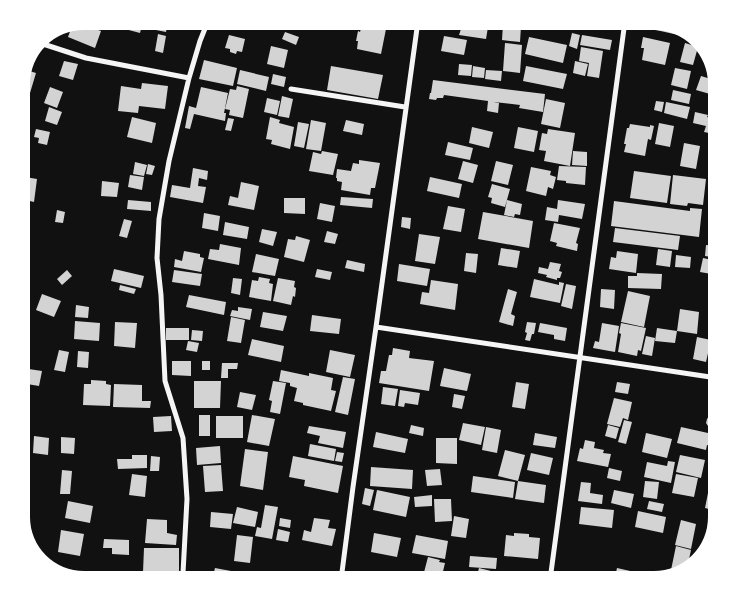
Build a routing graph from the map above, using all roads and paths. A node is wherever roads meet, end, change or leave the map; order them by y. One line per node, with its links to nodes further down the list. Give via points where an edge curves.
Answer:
1 (204, 30): 5 (street)
2 (417, 30): 7 (street)
3 (624, 30): 9 (street)
4 (46, 45): 5 (street, via 86,58)
5 (189, 78): 11 (street, via 168,160 156,258 165,380 183,438 187,499)
6 (291, 89): 7 (street)
7 (406, 107): 8 (street)
8 (376, 327): 9 (street); 12 (street)
9 (580, 358): 10 (street); 13 (street)
10 (708, 377)
11 (183, 571)
12 (342, 571)
13 (551, 571)

